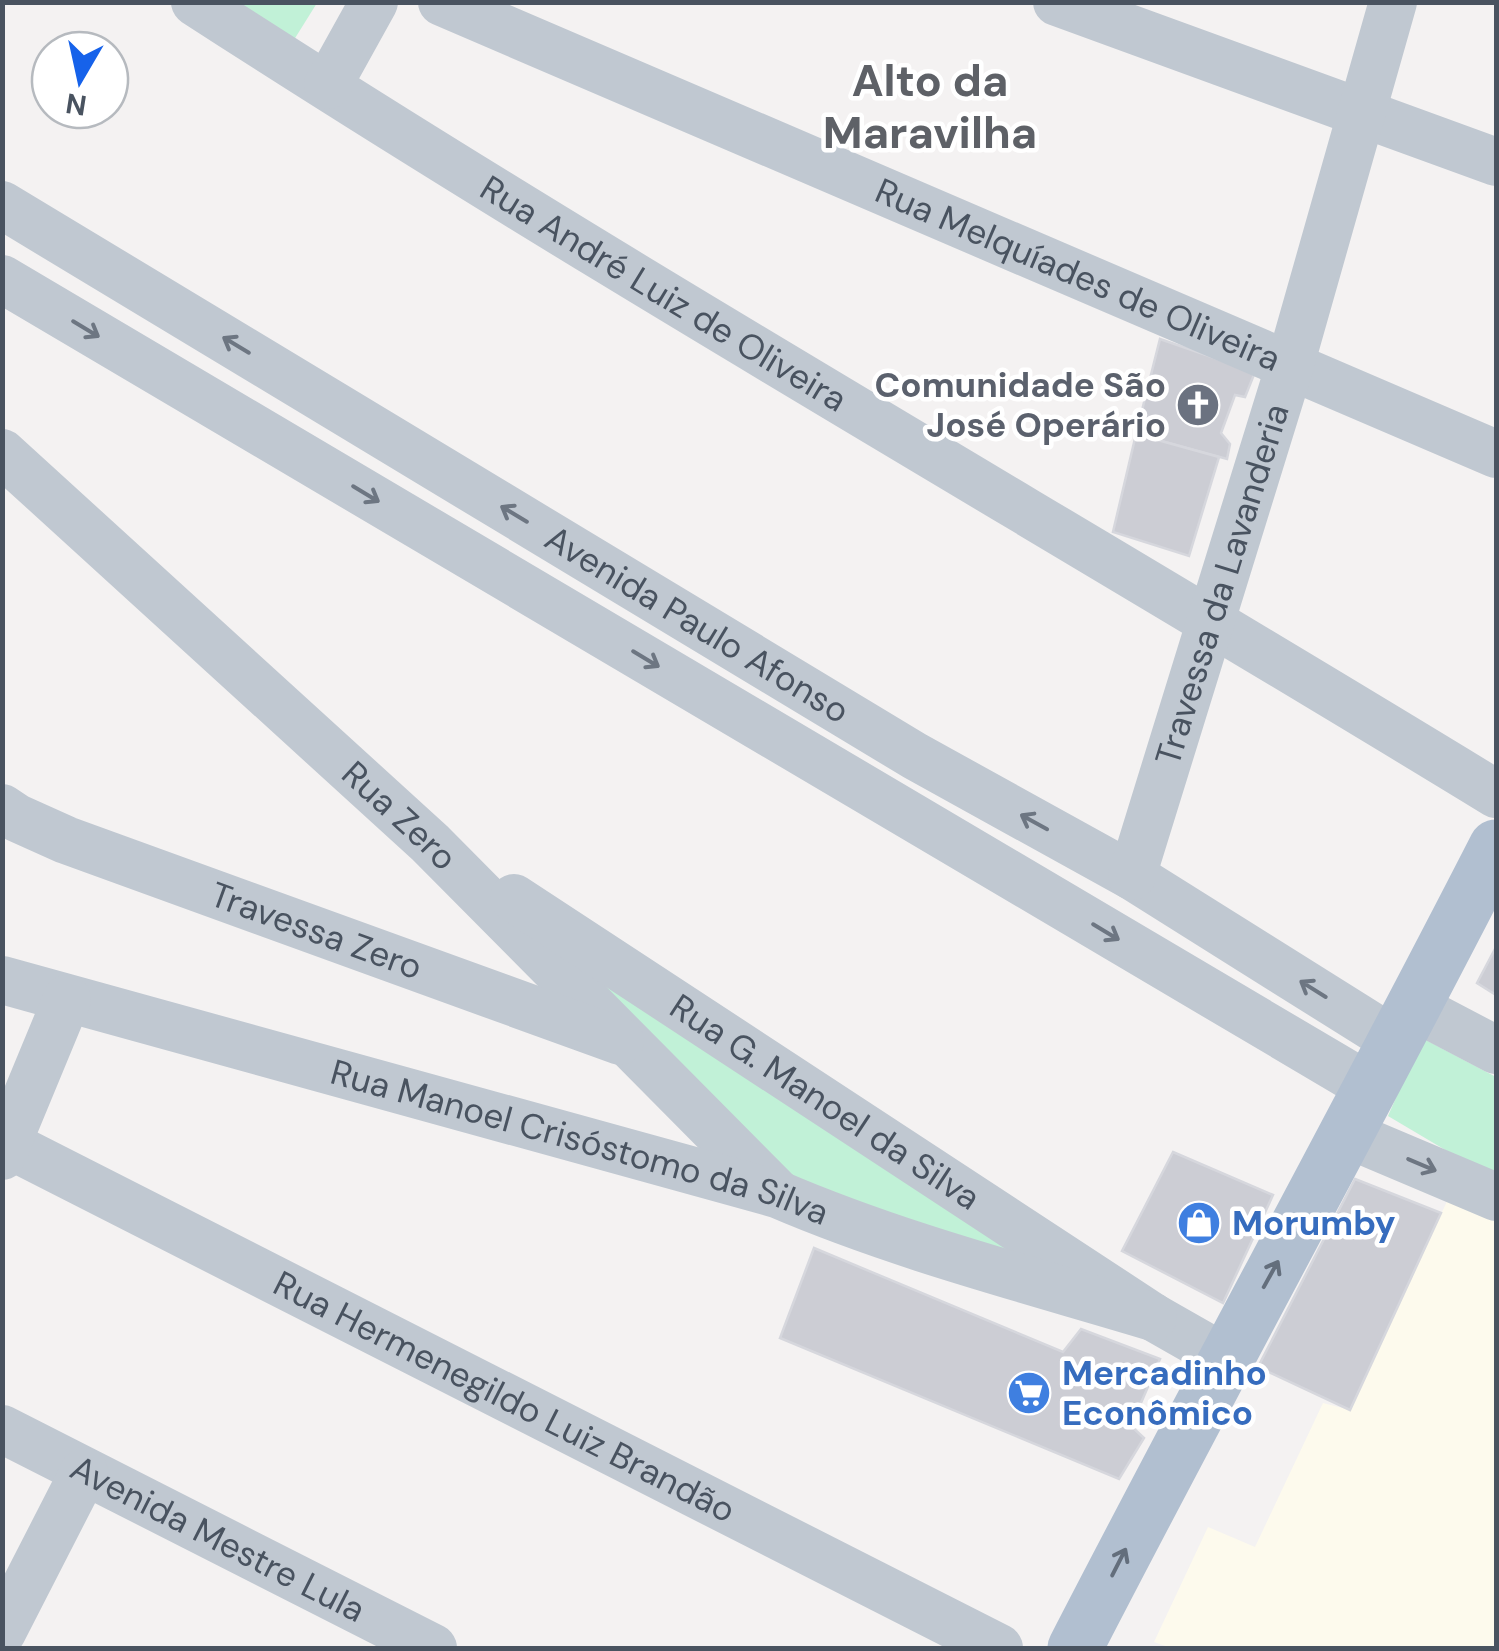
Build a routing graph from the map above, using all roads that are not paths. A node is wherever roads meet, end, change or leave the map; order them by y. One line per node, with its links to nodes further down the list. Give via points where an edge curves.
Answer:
1 (195, 2): 6 (street, Rua André Luiz de Oliveira)
2 (374, 2): 6 (street)
3 (442, 2): 11 (street, Rua Melquíades de Oliveira)
4 (1057, 2): 7 (street)
5 (1393, 2): 7 (street, Travessa da Lavanderia)
6 (328, 85): 14 (street, Rua André Luiz de Oliveira, via 753,351)
7 (1360, 114): 8 (street); 11 (street, Travessa da Lavanderia)
8 (1496, 162)
9 (2, 205): 19 (street, Avenida Paulo Afonso, one-way to 9, via 915,756)
10 (2, 279): 24 (street, Avenida Paulo Afonso, one-way to 24)
11 (1290, 365): 13 (street, Rua Melquíades de Oliveira); 14 (street, Travessa da Lavanderia)
12 (2, 453): 17 (street, Rua Zero)
13 (1496, 454)
14 (1211, 619): 15 (street, Rua André Luiz de Oliveira); 19 (street, Travessa da Lavanderia)
15 (1496, 794)
16 (2, 808): 22 (street, Travessa Zero, via 66,840)
17 (430, 843): 22 (street, Rua Zero); 28 (street, Rua G. Manoel da Silva)
18 (1496, 846): 24 (main road)
19 (1132, 876): 24 (street, Avenida Paulo Afonso, one-way to 19)
20 (2, 980): 21 (street, Rua Manoel Crisóstomo da Silva)
21 (67, 999): 25 (street); 26 (street, Rua Manoel Crisóstomo da Silva)
22 (633, 1045): 26 (street, Rua Zero)
23 (1496, 1050): 24 (street)
24 (1382, 1068): 27 (street, one-way to 27); 29 (main road, one-way to 24)
25 (5, 1150): 34 (street, Rua Hermenegildo Luiz Brandão)
26 (778, 1194): 28 (street, Rua Manoel Crisóstomo da Silva)
27 (1496, 1197)
28 (1153, 1317): 29 (street, Rua G. Manoel da Silva)
29 (1225, 1358): 35 (main road, one-way to 29)
30 (2, 1429): 31 (street, Avenida Mestre Lula)
31 (84, 1472): 32 (street); 33 (street, Avenida Mestre Lula)
32 (2, 1632)
33 (432, 1648)
34 (999, 1648)
35 (1075, 1648)

